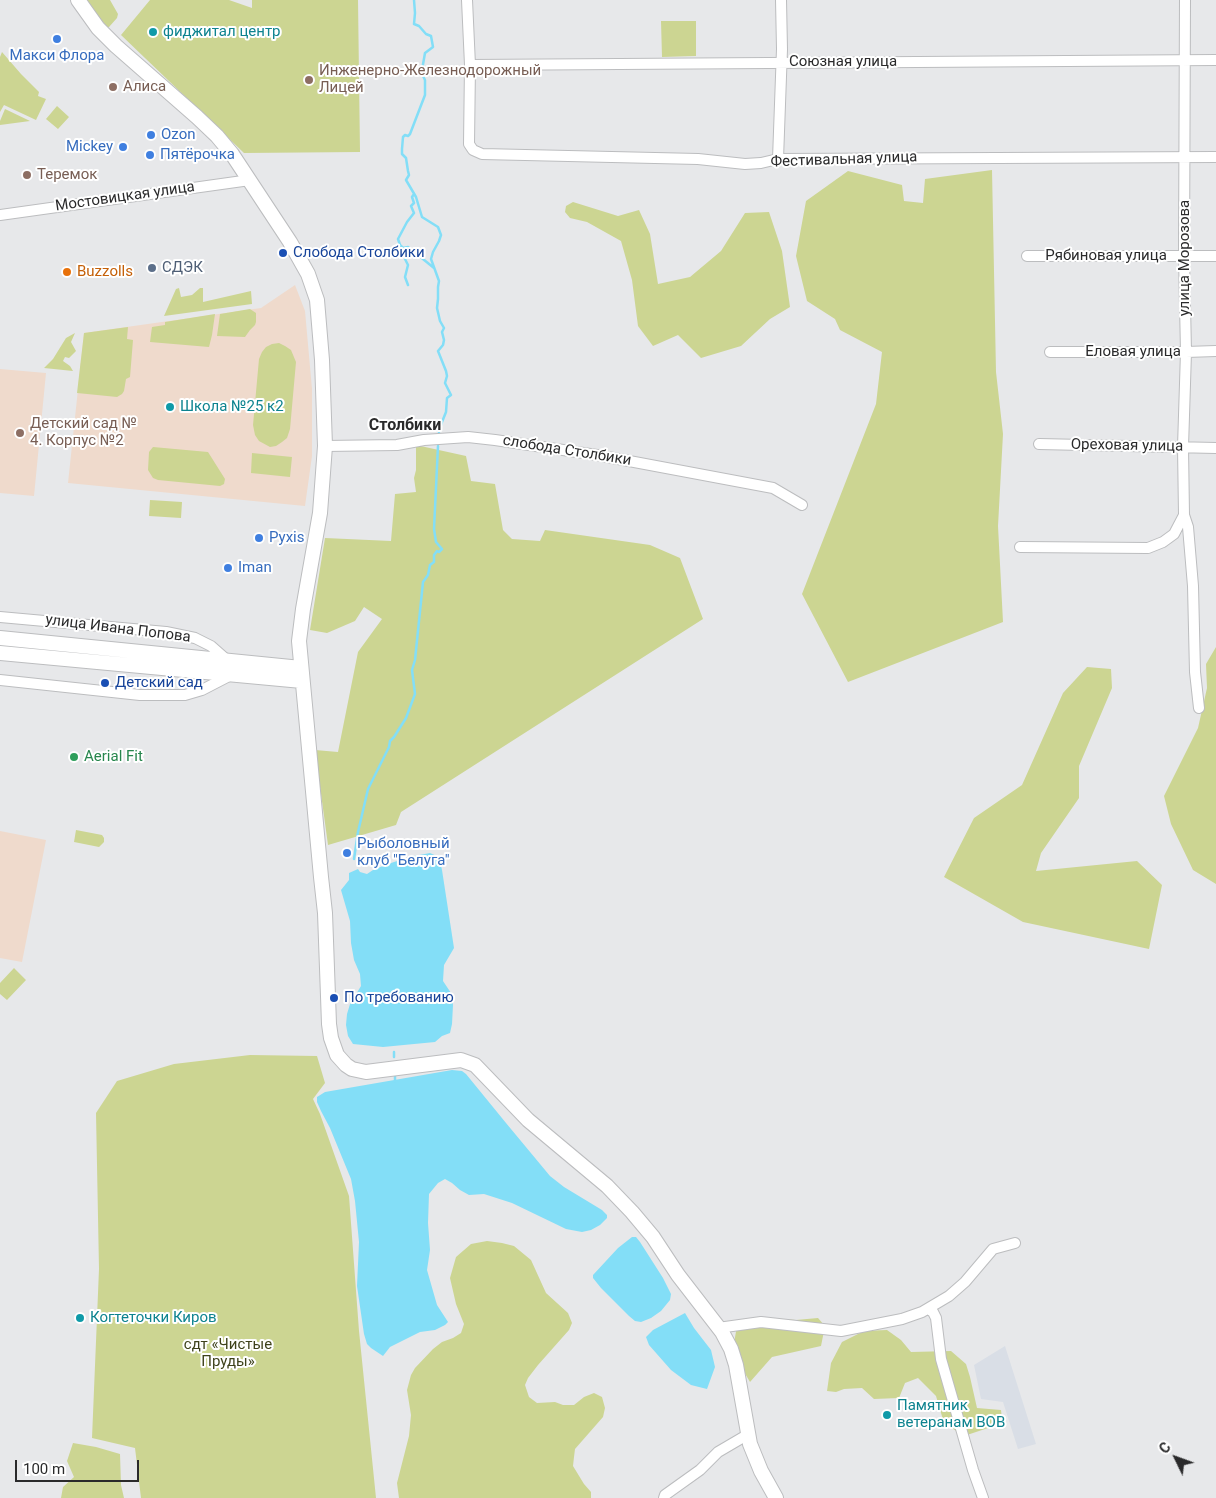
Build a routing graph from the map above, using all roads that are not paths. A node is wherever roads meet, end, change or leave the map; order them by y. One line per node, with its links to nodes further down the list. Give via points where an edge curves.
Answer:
1 (78, 0): 12 (main road, via 116,46 217,136)
2 (468, 0): 8 (street)
3 (781, 0): 7 (street)
4 (1185, 0): 5 (street, улица Морозова)
5 (1186, 60): 6 (street, Союзная улица); 7 (street, Союзная улица); 9 (street, улица Морозова)
6 (1216, 60)
7 (781, 62): 8 (street, Союзная улица); 11 (street)
8 (470, 65): 11 (street, Фестивальная улица, via 469,134 470,144 478,152 698,159 745,164)
9 (1185, 157): 10 (street, Фестивальная улица); 11 (street, Фестивальная улица); 16 (street, улица Морозова)
10 (1216, 157)
11 (778, 159)
12 (250, 180): 13 (street, Мостовицкая улица); 21 (main road, via 308,274 317,300)
13 (0, 215)
14 (1027, 256): 16 (street, Рябиновая улица)
15 (1216, 256): 16 (street, Рябиновая улица)
16 (1184, 257): 19 (street, улица Морозова)
17 (1216, 351): 19 (street, Еловая улица)
18 (1050, 352): 19 (street, Еловая улица)
19 (1186, 352): 22 (street, улица Морозова)
20 (1039, 444): 22 (street, Ореховая улица)
21 (325, 446): 24 (street, слобода Столбики, via 397,445 468,437 496,440 773,488); 31 (main road, via 320,513 301,626)
22 (1183, 447): 23 (street, Ореховая улица); 25 (street, улица Морозова)
23 (1216, 448)
24 (802, 505)
25 (1184, 515): 26 (street, via 1174,534 1148,548); 33 (street, улица Морозова, via 1193,586)
26 (1020, 547)
27 (0, 617): 30 (street, улица Ивана Попова, via 166,632 195,638 211,646)
28 (0, 638): 30 (main road, улица Ивана Попова)
29 (0, 654): 30 (main road, улица Ивана Попова)
30 (229, 668): 31 (main road, улица Ивана Попова); 32 (street, via 202,690 185,695 140,694)
31 (302, 675): 36 (main road, via 325,913 329,1024 337,1054 352,1069 366,1072 461,1060 475,1065 528,1120 607,1186 632,1212)
32 (0, 680)
33 (1199, 708)
34 (1015, 1242): 35 (street, via 993,1249 965,1282)
35 (928, 1309): 36 (street, via 902,1319 840,1331 761,1322); 38 (street, via 936,1318 940,1359)
36 (718, 1328): 37 (main road, via 736,1365)
37 (747, 1435): 39 (street, via 718,1452); 40 (main road)
38 (982, 1494)
39 (664, 1498)
40 (776, 1498)

